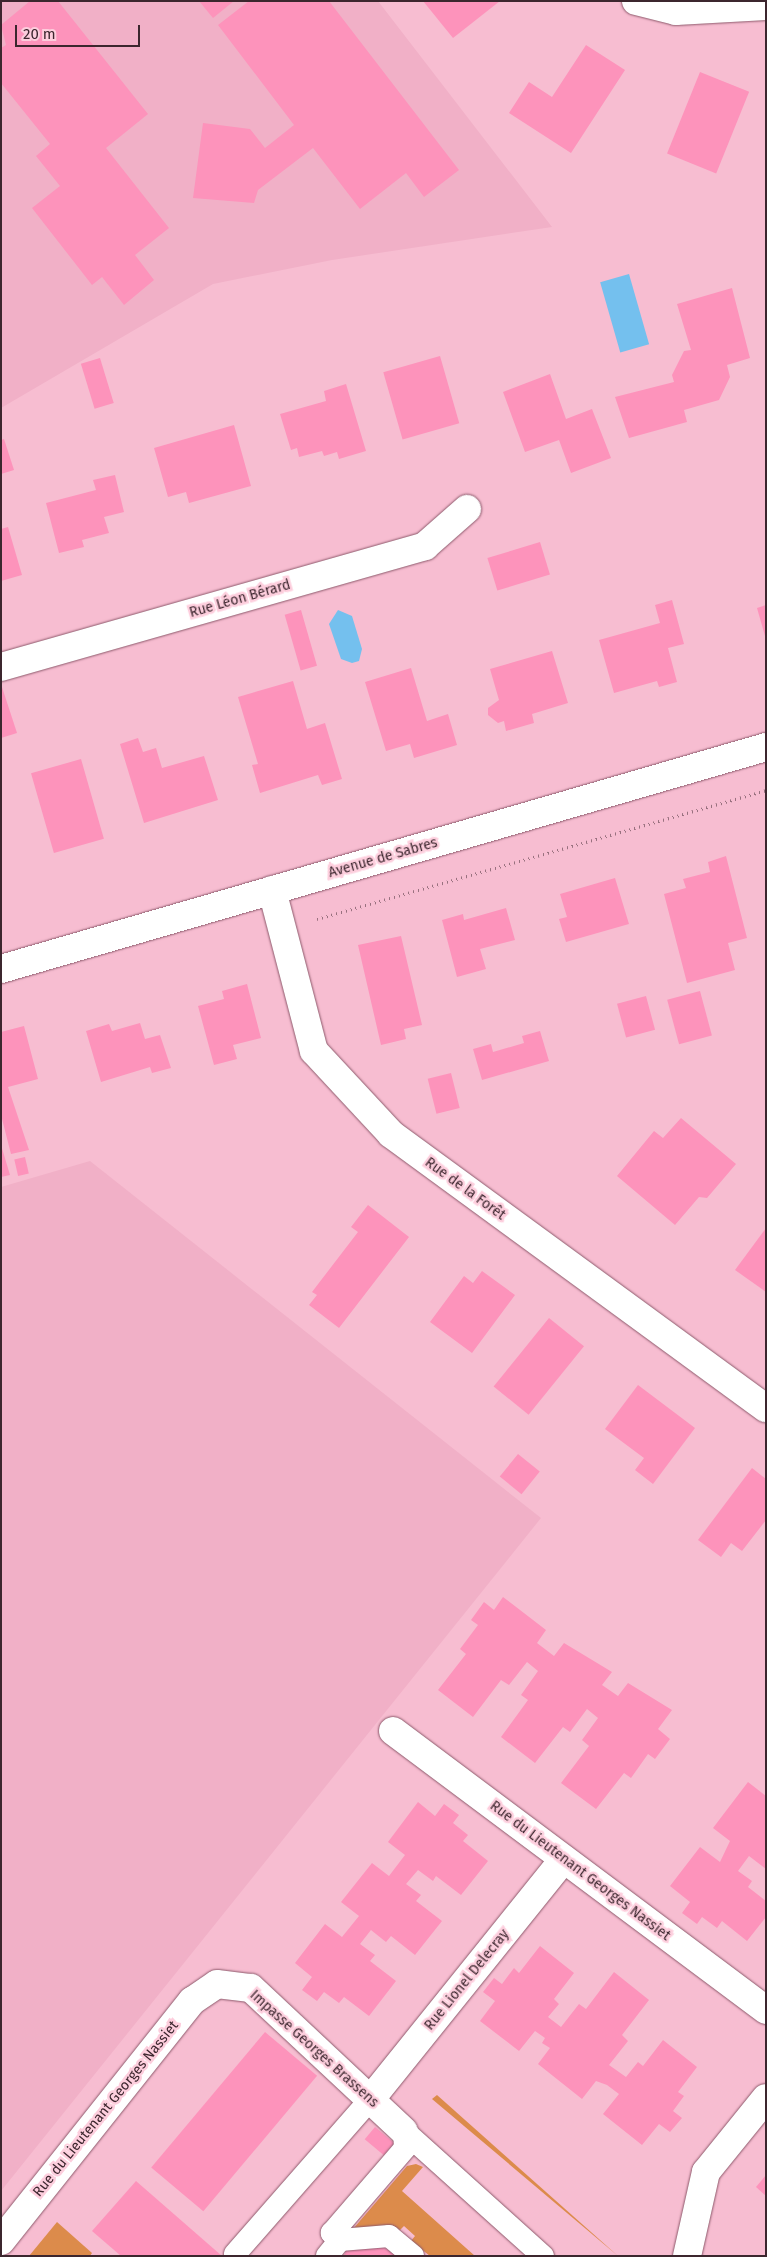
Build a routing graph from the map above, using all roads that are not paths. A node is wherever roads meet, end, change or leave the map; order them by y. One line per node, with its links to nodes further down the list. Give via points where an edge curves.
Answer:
1 (636, 1): 2 (street, via 676,11)
2 (766, 6)
3 (467, 509): 4 (street, Rue Léon Bérard, via 425,546)
4 (1, 667)
5 (766, 747): 6 (street, Avenue de Sabres)
6 (272, 890): 7 (street, Avenue de Sabres); 8 (street, Rue de la Forêt, via 314,1051 392,1134)
7 (1, 969)
8 (766, 1408)
9 (393, 1732): 10 (street, Rue du Lieutenant Georges Nassiet)
10 (564, 1859): 12 (street, Rue du Lieutenant Georges Nassiet); 14 (street, Rue Lionel Delecray)
11 (216, 1984): 14 (street, Impasse Georges Brassens, via 251,1988); 16 (street, Rue du Lieutenant Georges Nassiet, via 192,2002)
12 (766, 2010)
13 (766, 2098): 21 (street, via 706,2172)
14 (370, 2100): 15 (street, Impasse Georges Brassens); 18 (lane)
15 (404, 2131): 17 (lane, via 405,2148 332,2233); 20 (lane)
16 (1, 2241)
17 (333, 2248): 19 (lane, via 389,2236)
18 (235, 2254)
19 (413, 2256)
20 (543, 2256)
21 (687, 2256)

